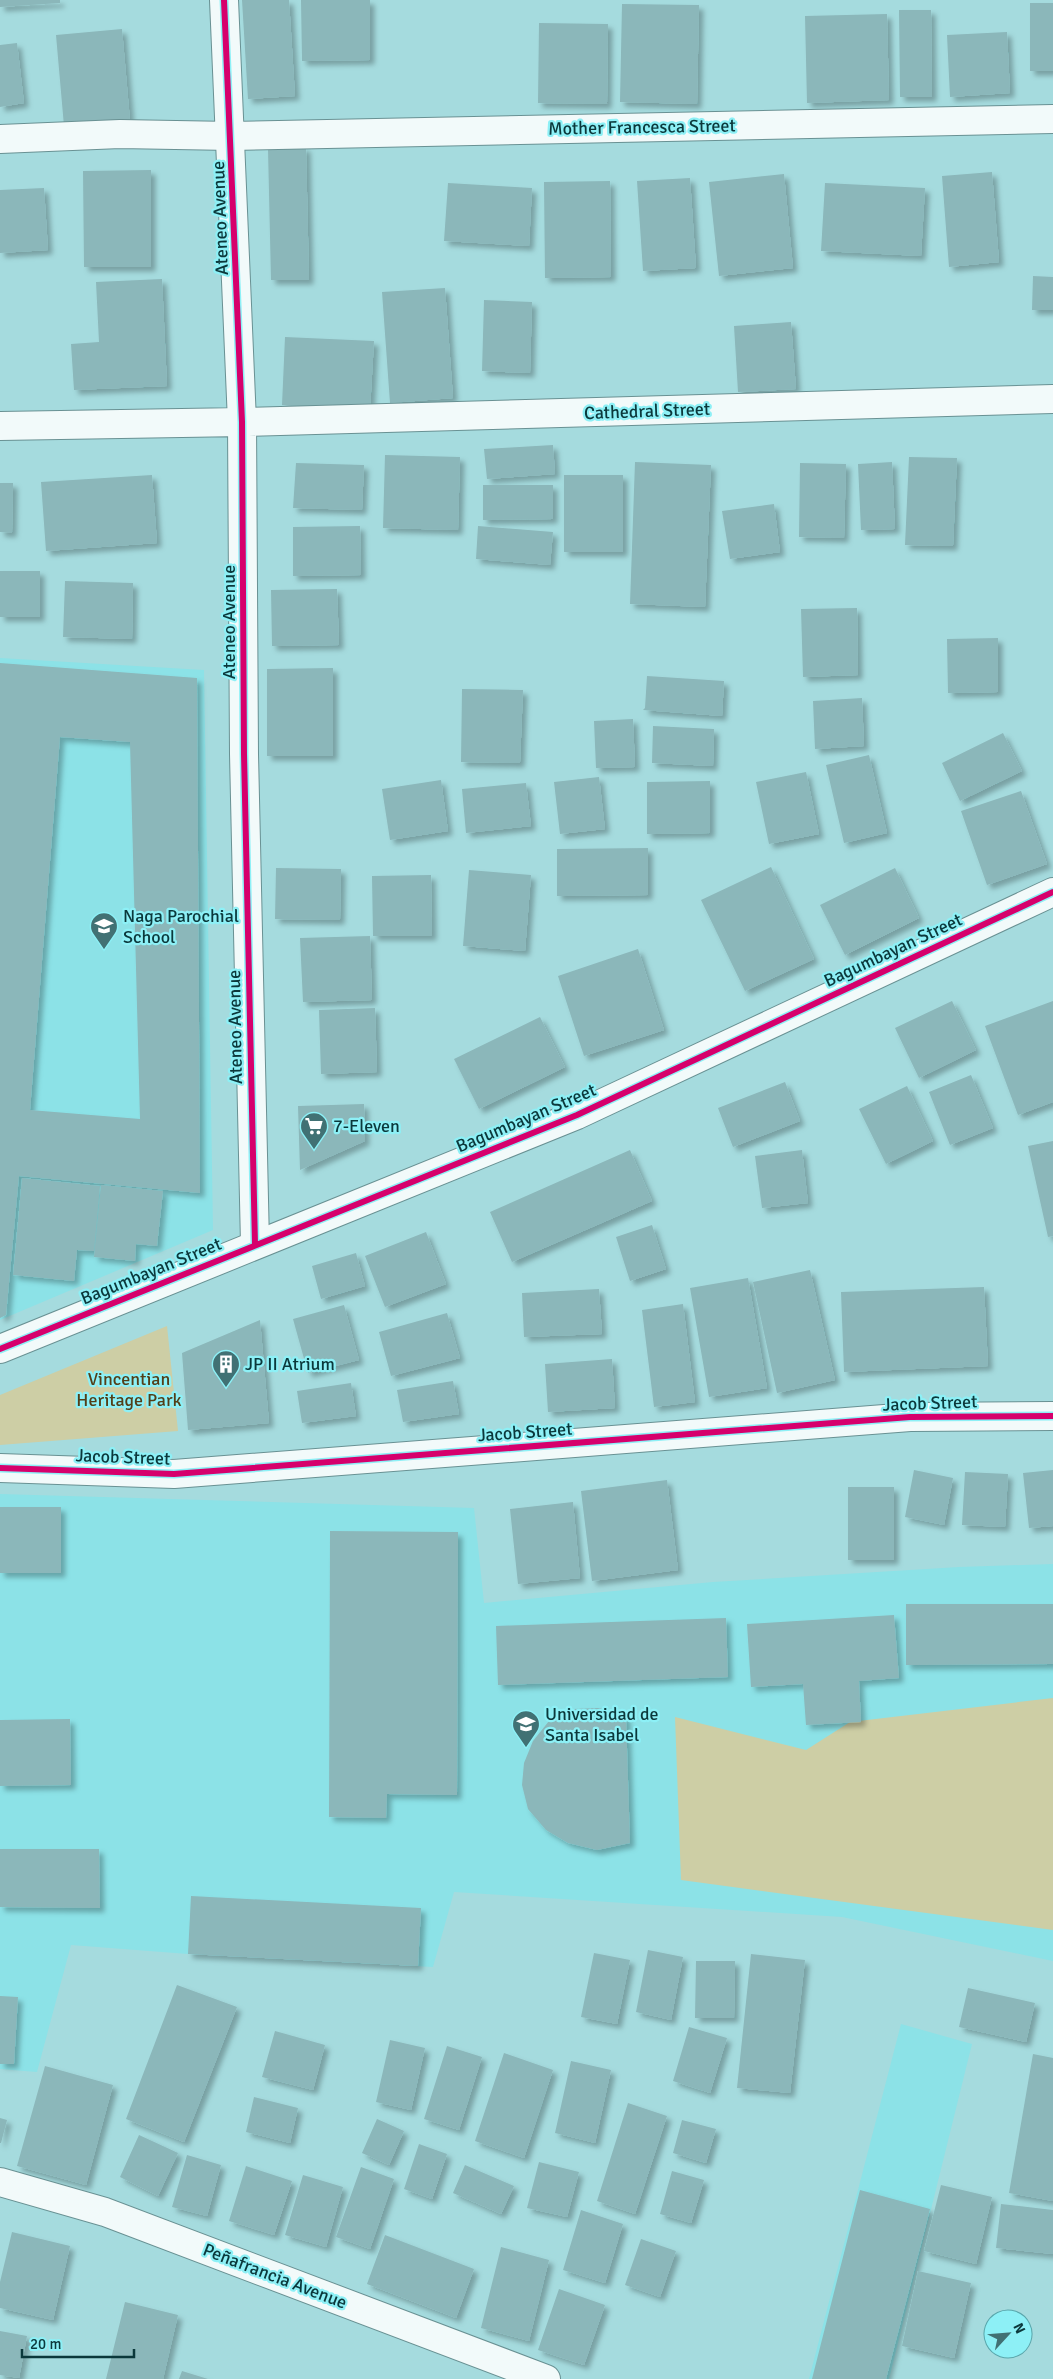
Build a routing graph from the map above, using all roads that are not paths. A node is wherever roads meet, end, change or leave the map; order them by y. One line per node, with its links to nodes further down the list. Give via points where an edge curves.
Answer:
1 (224, 0): 3 (street, Ateneo Avenue)
2 (1053, 119): 3 (street, Mother Francesca Street)
3 (231, 136): 4 (street, Mother Francesca Street, via 120,134); 6 (street, Ateneo Avenue)
4 (0, 139)
5 (1053, 399): 6 (street, Cathedral Street)
6 (242, 422): 7 (street, Cathedral Street); 9 (street, Ateneo Avenue, via 244,754)
7 (0, 426)
8 (1053, 892): 9 (street, Bagumbayan Street, via 577,1115)
9 (255, 1244): 10 (street, Bagumbayan Street)
10 (0, 1348)
11 (1053, 1416): 12 (street, Jacob Street, via 910,1417 174,1474)
12 (0, 1468)
13 (0, 2182): 14 (street, Peñafrancia Avenue, via 105,2212)
14 (546, 2379)

